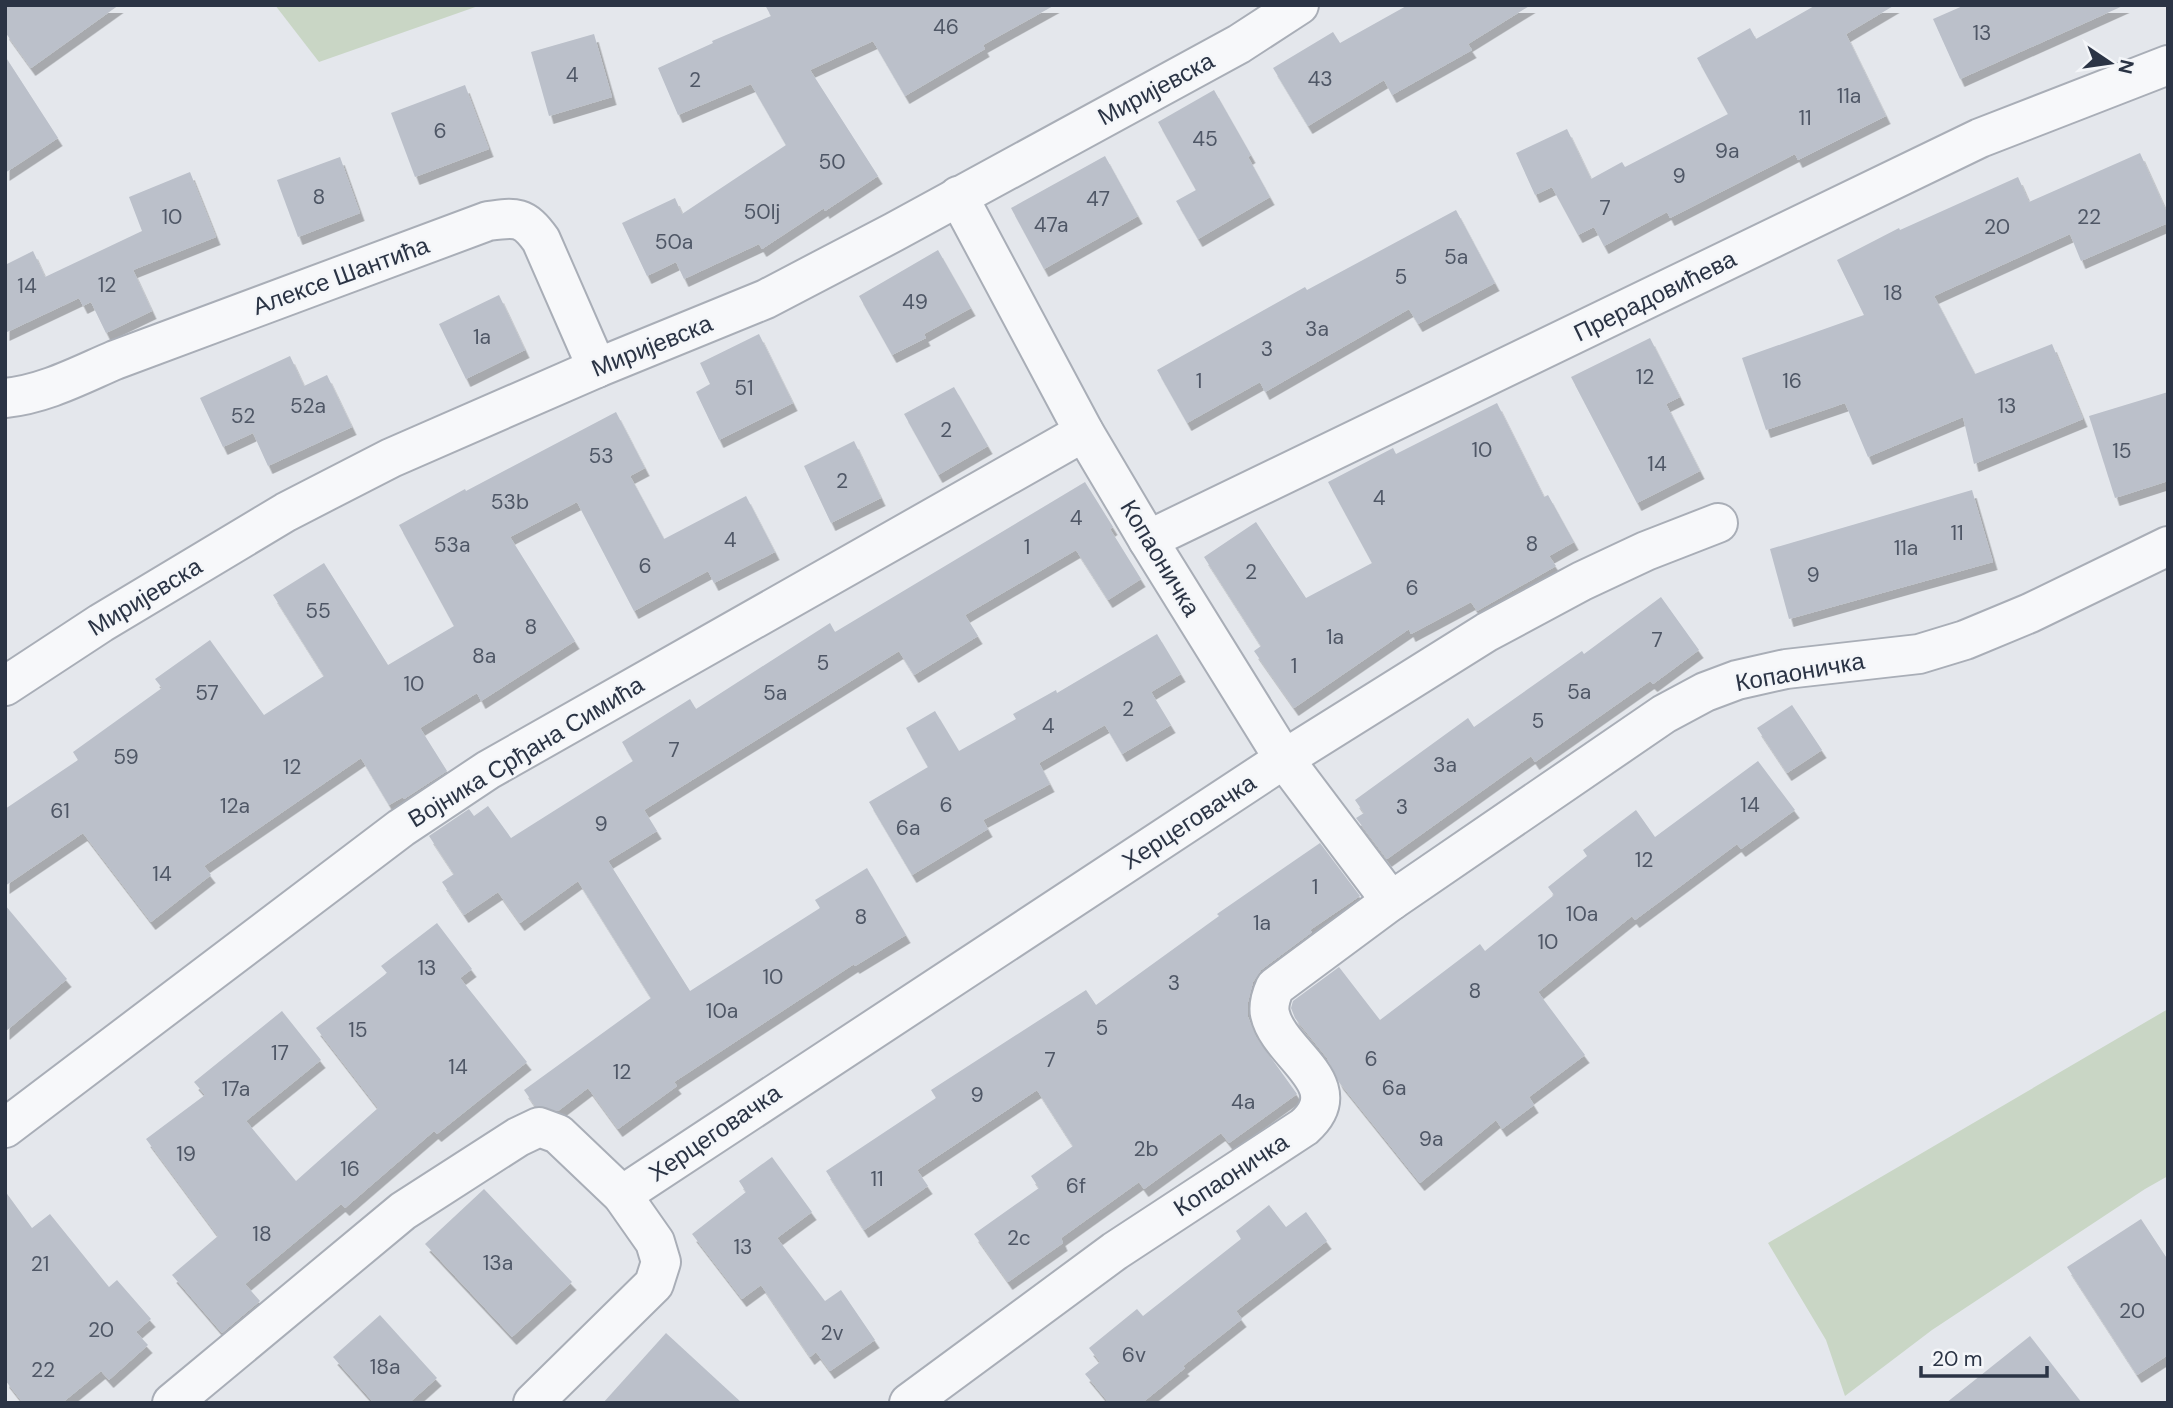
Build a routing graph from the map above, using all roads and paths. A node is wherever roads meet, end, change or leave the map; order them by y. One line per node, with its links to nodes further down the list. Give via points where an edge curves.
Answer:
1 (1299, 5): 3 (street, Миријевска, via 1239,44)
2 (2168, 65): 8 (street, Прерадовићева, via 1980,138)
3 (958, 195): 4 (street, Миријевска, via 766,299); 6 (street, Копаоничка)
4 (597, 368): 5 (street, Алексе Шантића, via 541,240 522,220 511,218 463,230 116,359 56,386); 10 (street, Миријевска, via 391,458 286,512)
5 (5, 398)
6 (1084, 432): 8 (street, Копаоничка); 13 (street, Војника Срђана Симића, via 488,770 401,828)
7 (1718, 523): 11 (street, Херцеговачка, via 1582,581)
8 (1148, 540): 11 (street, Копаоничка)
9 (2168, 546): 12 (street, Копаоничка, via 1965,640 1919,654 1786,669 1704,692 1664,714)
10 (5, 686)
11 (1284, 759): 12 (street, Копаоничка); 14 (street, Херцеговачка)
12 (1391, 901): 17 (street, Копаоничка, via 1286,978 1269,1000 1276,1029 1319,1090 1315,1117 1115,1251)
13 (5, 1128)
14 (622, 1195): 15 (street, Херцеговачка, via 558,1133 539,1127 518,1136 403,1211); 16 (street, via 655,1242 661,1262 654,1284)
15 (172, 1403)
16 (533, 1403)
17 (909, 1403)

